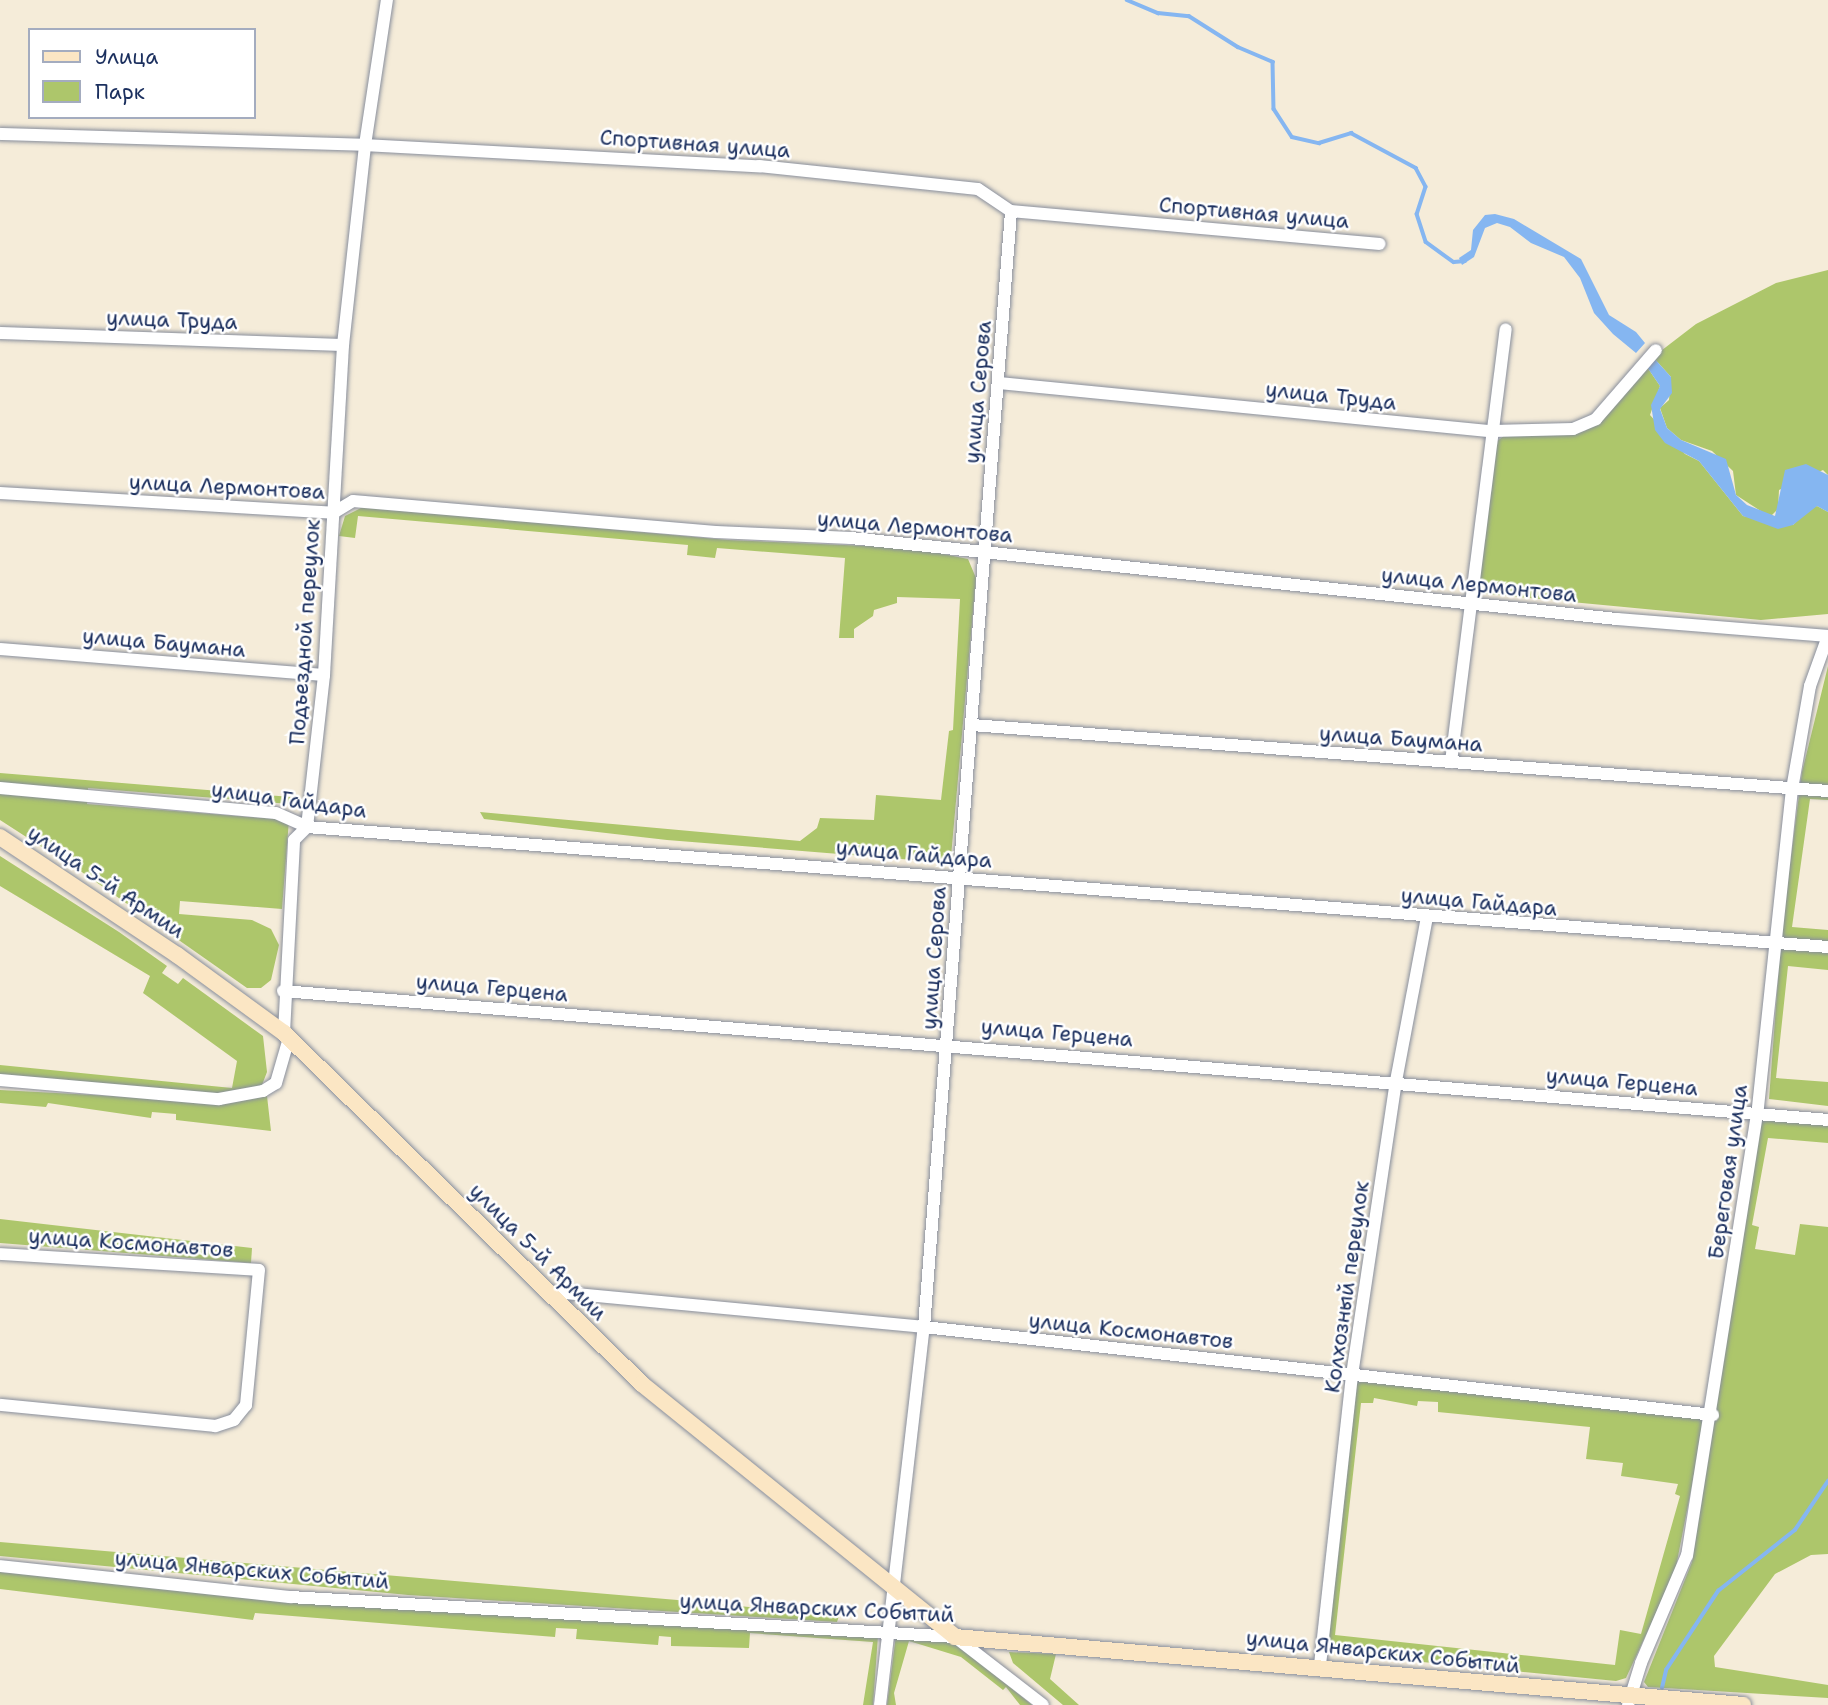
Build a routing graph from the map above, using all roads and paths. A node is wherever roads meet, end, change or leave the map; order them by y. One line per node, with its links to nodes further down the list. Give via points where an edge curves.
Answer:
1 (387, 0): 3 (street, Подъездной переулок)
2 (0, 134): 3 (street, Спортивная улица)
3 (365, 145): 4 (street, Спортивная улица, via 864,176 978,189); 8 (street, Подъездной переулок)
4 (1011, 211): 5 (street, Спортивная улица); 10 (street, улица Серова)
5 (1380, 244)
6 (1506, 329): 11 (street)
7 (0, 333): 8 (street, улица Труда)
8 (343, 345): 13 (street, Подъездной переулок)
9 (1656, 349): 11 (street, улица Труда, via 1596,419 1573,429)
10 (999, 383): 11 (street, улица Труда); 14 (street, улица Серова)
11 (1491, 431): 15 (street)
12 (0, 493): 13 (street, улица Лермонтова)
13 (333, 513): 14 (street, улица Лермонтова, via 353,501); 18 (street, Подъездной переулок)
14 (984, 552): 15 (street, улица Лермонтова); 19 (street, улица Серова)
15 (1469, 604): 16 (street, улица Лермонтова); 20 (street)
16 (1828, 636): 22 (street, Береговая улица, via 1810,686)
17 (0, 649): 18 (street, улица Баумана)
18 (324, 675): 24 (street, Подъездной переулок)
19 (972, 725): 20 (street, улица Баумана); 26 (street, улица Серова)
20 (1451, 762): 22 (street, улица Баумана)
21 (0, 788): 24 (street, улица Гайдара, via 276,813)
22 (1792, 789): 23 (street, улица Баумана); 28 (street, Береговая улица)
23 (1828, 791)
24 (307, 827): 26 (street, улица Гайдара); 30 (street, Подъездной переулок, via 294,840)
25 (0, 837): 31 (street, улица 5-й Армии, via 177,955)
26 (960, 877): 27 (street, улица Гайдара); 32 (street, улица Серова)
27 (1427, 917): 28 (street, улица Гайдара); 34 (street, Колхозный переулок)
28 (1778, 944): 29 (street, улица Гайдара); 35 (street, Береговая улица)
29 (1828, 947)
30 (283, 991): 31 (street, Подъездной переулок); 32 (street, улица Герцена)
31 (287, 1036): 33 (street, via 276,1083 263,1091 219,1098); 38 (street, улица 5-й Армии)
32 (947, 1044): 34 (street, улица Герцена); 39 (street, улица Серова)
33 (0, 1080)
34 (1396, 1080): 35 (street, улица Герцена); 40 (street, Колхозный переулок)
35 (1757, 1114): 36 (street, улица Герцена); 42 (street, Береговая улица)
36 (1828, 1120)
37 (0, 1254): 41 (street, улица Космонавтов, via 259,1270 246,1405 234,1420 215,1426)
38 (545, 1291): 39 (street, улица Космонавтов); 44 (street, улица 5-й Армии, via 729,1459)
39 (924, 1327): 40 (street, улица Космонавтов); 44 (street, улица Серова)
40 (1352, 1375): 42 (street, улица Космонавтов); 47 (street, Колхозный переулок)
41 (0, 1405)
42 (1713, 1415): 48 (street, Береговая улица, via 1687,1555)
43 (0, 1566): 45 (street, улица Январских Событий, via 290,1597)
44 (891, 1586): 45 (street, улица Серова); 46 (street, улица 5-й Армии)
45 (888, 1631): 46 (street, улица Январских Событий); 49 (street, улица Серова)
46 (956, 1637): 47 (street, улица Январских Событий); 50 (street, улица 5-й Армии)
47 (1320, 1665): 48 (street, улица Январских Событий)
48 (1630, 1699): 51 (street, улица Январских Событий)
49 (880, 1705)
50 (1043, 1705)
51 (1743, 1705)

